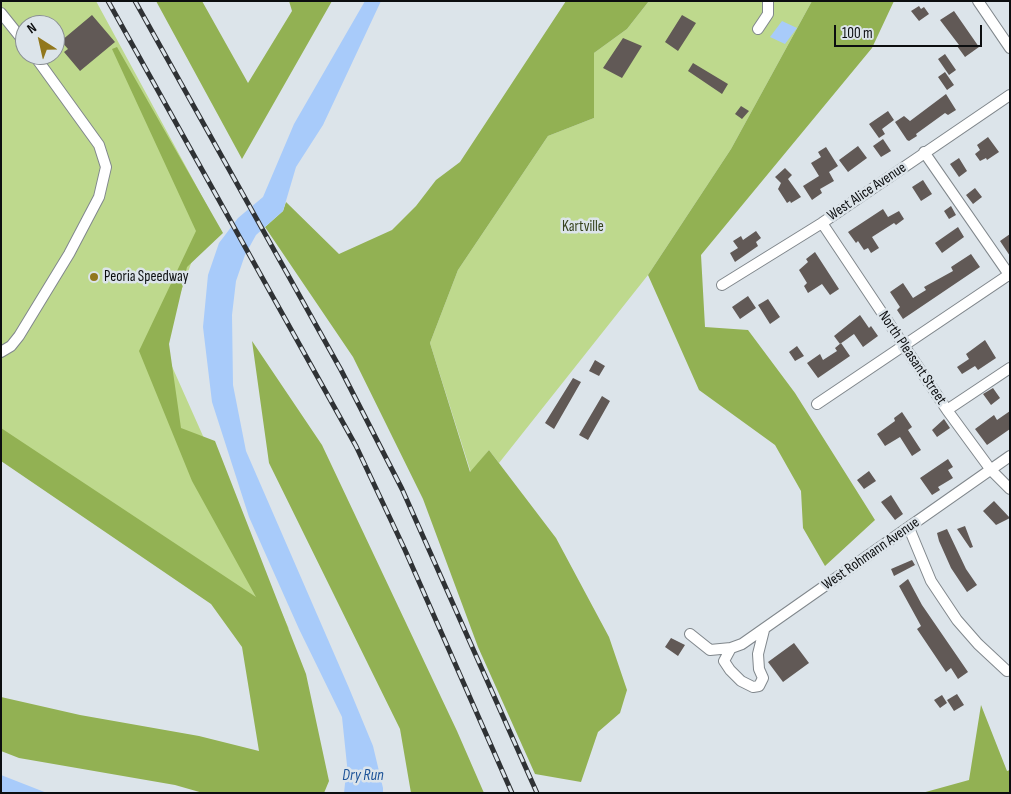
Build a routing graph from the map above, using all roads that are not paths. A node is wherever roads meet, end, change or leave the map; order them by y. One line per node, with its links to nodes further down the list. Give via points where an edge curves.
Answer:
1 (768, 1): 4 (street, via 768,14)
2 (978, 1): 6 (street)
3 (1, 13): 5 (street)
4 (758, 29)
5 (15, 30)
6 (1007, 36): 7 (street)
7 (1010, 48)
8 (41, 65): 15 (street, via 99,145 106,168 99,196 69,254 19,336)
9 (1010, 95): 10 (street, West Alice Avenue)
10 (924, 152): 11 (street, West Alice Avenue); 12 (street)
11 (822, 223): 13 (street, West Alice Avenue); 14 (street, North Pleasant Street)
12 (1009, 275): 14 (street)
13 (722, 285)
14 (905, 346): 17 (street); 18 (street, North Pleasant Street)
15 (1, 352)
16 (1010, 368): 18 (street)
17 (817, 404)
18 (947, 410): 20 (street, North Pleasant Street)
19 (1010, 456): 20 (street, West Rohmann Avenue)
20 (991, 470): 21 (street, North Pleasant Street); 22 (street, West Rohmann Avenue)
21 (1010, 489)
22 (909, 528): 23 (street, West Rohmann Avenue, via 893,536); 26 (street, via 931,581 957,620)
23 (764, 630): 25 (street, West Rohmann Avenue); 25 (street, via 758,654 763,678 760,686 753,687 741,681 730,670 724,661)
24 (690, 634): 25 (street, via 710,650)
25 (731, 648)
26 (1007, 671)

